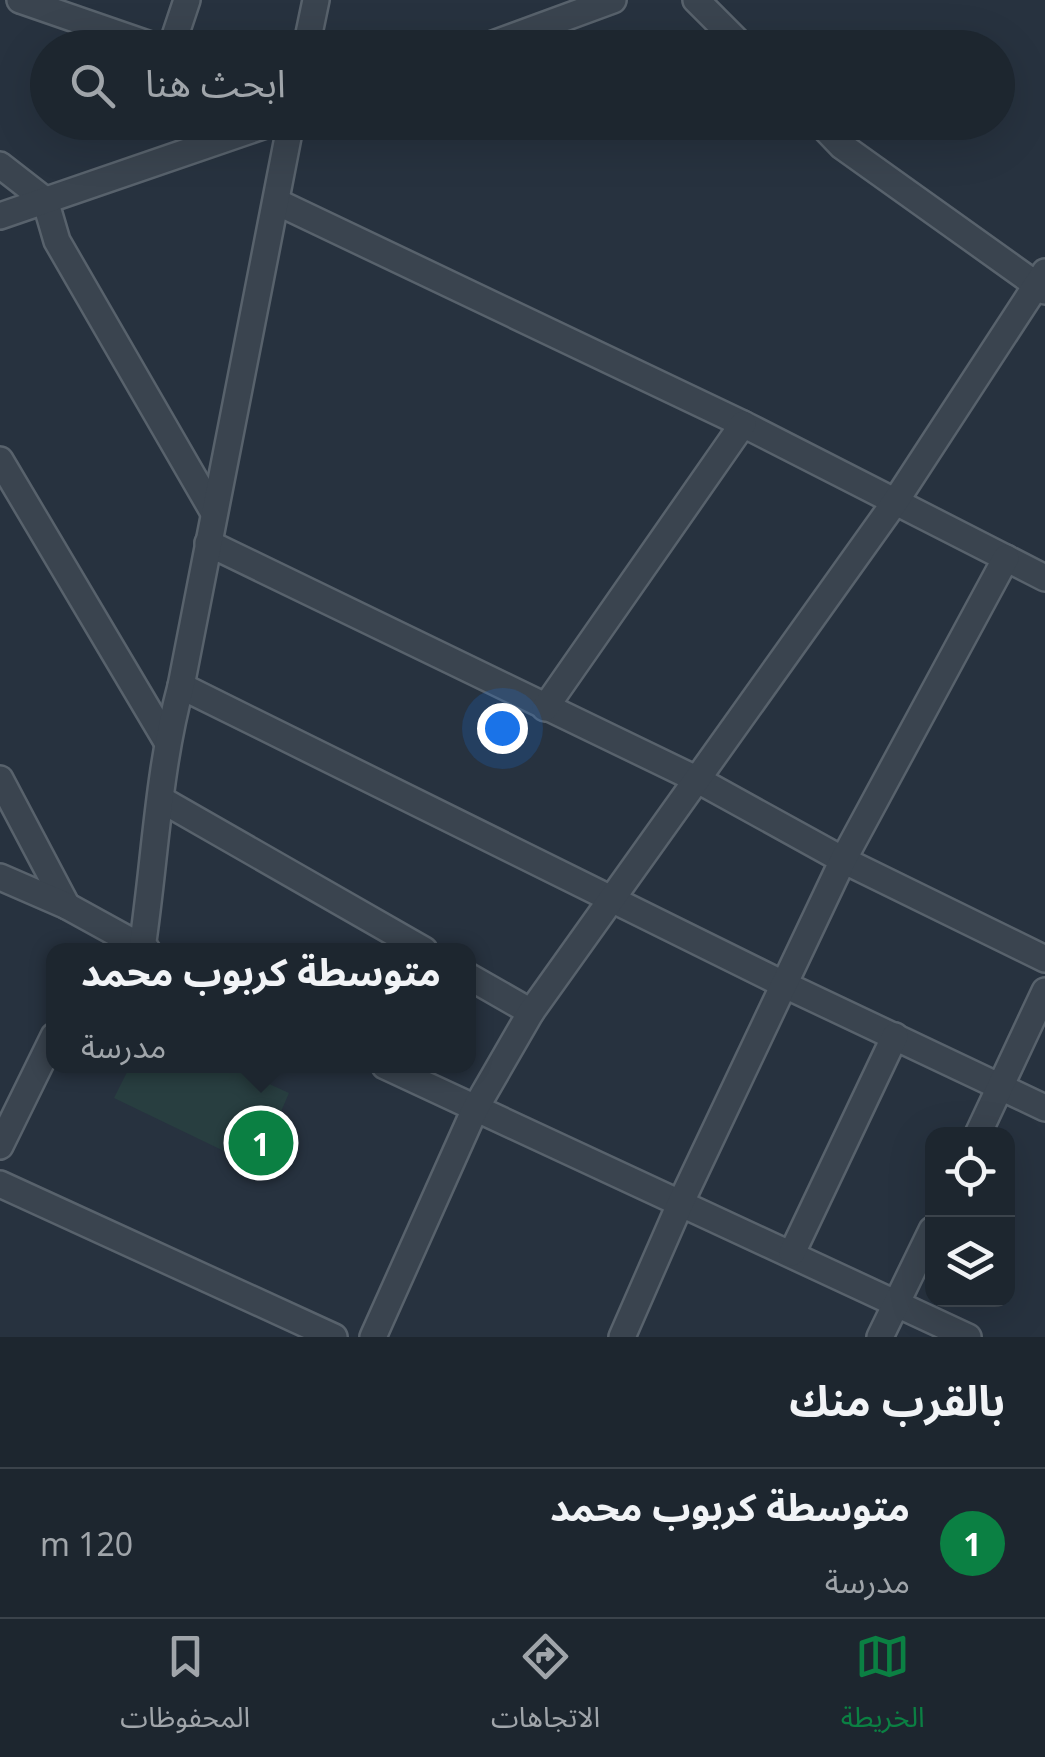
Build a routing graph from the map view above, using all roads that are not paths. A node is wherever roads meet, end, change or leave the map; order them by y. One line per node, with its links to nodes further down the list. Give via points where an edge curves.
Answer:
1 (20, 0): 6 (street)
2 (188, 0): 7 (street)
3 (316, 0): 8 (street)
4 (613, 0): 9 (street)
5 (696, 0): 10 (street)
6 (108, 30)
7 (177, 30)
8 (310, 30)
9 (531, 30)
10 (726, 30)
11 (221, 140): 15 (street)
12 (288, 140): 16 (street)
13 (836, 140): 18 (street)
14 (0, 165): 15 (street)
15 (45, 200): 17 (street); 22 (street, via 56,241)
16 (277, 202): 19 (street); 22 (street)
17 (0, 216)
18 (1042, 283): 21 (street)
19 (743, 424): 21 (street); 27 (street)
20 (0, 460): 28 (street)
21 (895, 502): 24 (street); 30 (street)
22 (214, 512): 23 (street)
23 (208, 543): 26 (street); 27 (street)
24 (1006, 558): 25 (street); 32 (street)
25 (1045, 578)
26 (181, 686): 28 (street); 34 (street)
27 (545, 708): 30 (street)
28 (166, 740): 31 (street)
29 (0, 779): 35 (street)
30 (698, 780): 32 (street); 34 (street)
31 (162, 800): 37 (street); 38 (street)
32 (843, 860): 39 (street); 41 (street)
33 (0, 877): 35 (street)
34 (613, 900): 41 (street); 43 (street)
35 (66, 906): 36 (street)
36 (100, 940)
37 (145, 943)
38 (412, 943)
39 (1045, 959)
40 (476, 981): 43 (street)
41 (783, 984): 44 (street); 53 (street)
42 (1045, 990): 47 (street)
43 (531, 1012): 48 (street)
44 (896, 1036): 47 (street); 55 (street)
45 (46, 1052): 51 (street)
46 (400, 1073): 48 (street)
47 (1001, 1087): 49 (street); 50 (street)
48 (476, 1108): 53 (street); 58 (street)
49 (1045, 1108)
50 (981, 1127)
51 (0, 1146)
52 (0, 1184): 57 (street)
53 (681, 1202): 55 (street); 59 (street)
54 (925, 1245): 56 (street)
55 (792, 1254): 56 (street)
56 (898, 1302): 60 (street); 61 (street)
57 (334, 1337)
58 (373, 1337)
59 (622, 1337)
60 (880, 1337)
61 (968, 1337)

